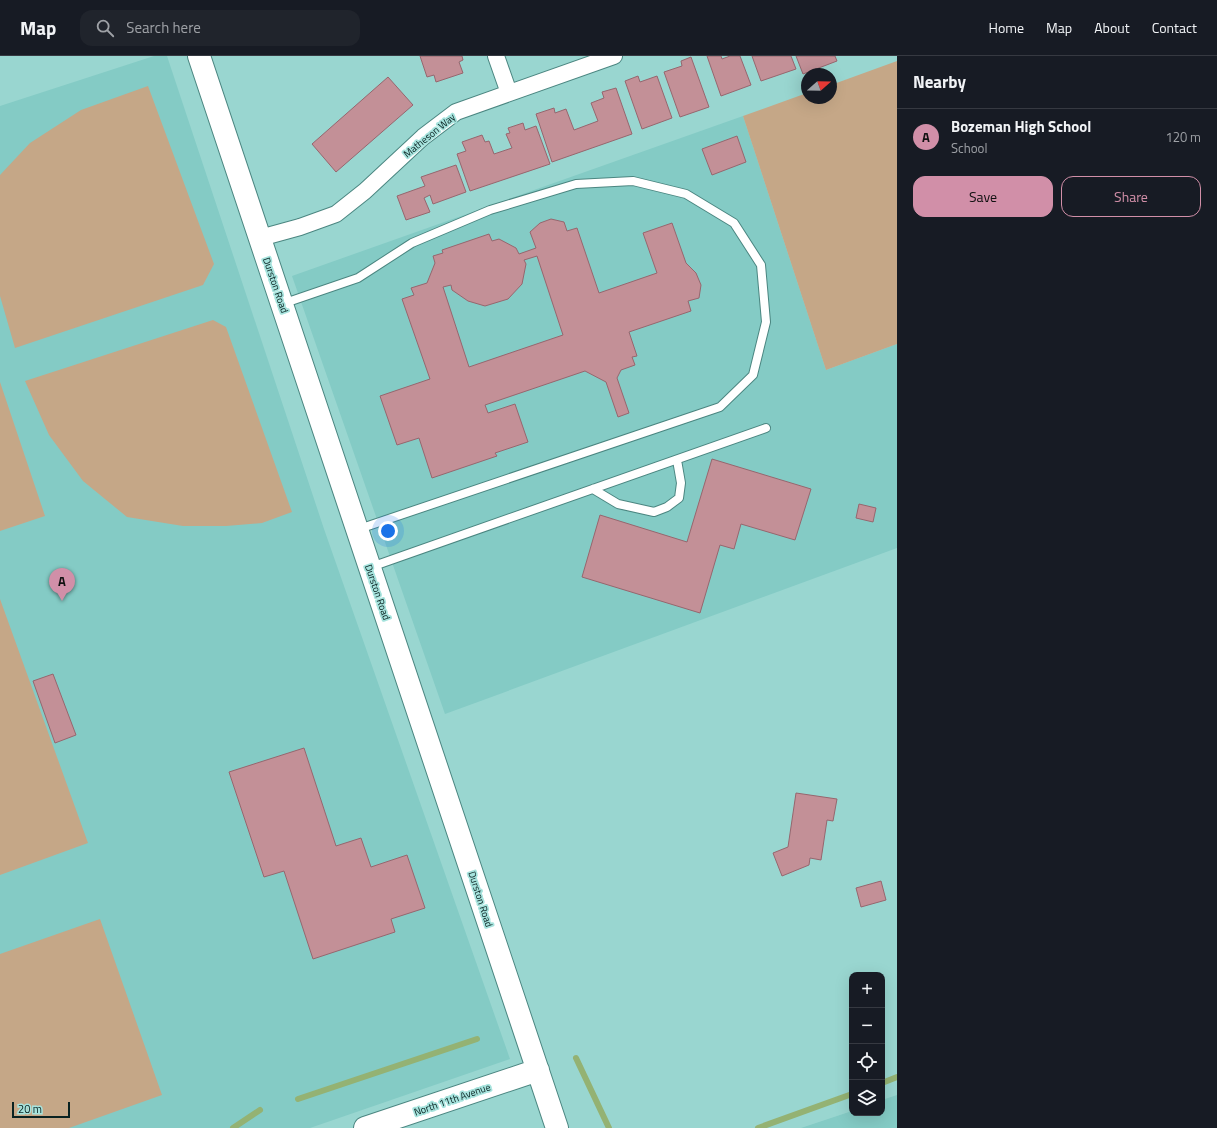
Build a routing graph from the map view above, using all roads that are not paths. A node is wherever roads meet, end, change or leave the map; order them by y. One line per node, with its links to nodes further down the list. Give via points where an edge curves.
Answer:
1 (199, 56): 5 (main road, Durston Road)
2 (496, 56): 4 (street)
3 (614, 56): 4 (street, Matheson Way)
4 (509, 93): 5 (street, Matheson Way, via 456,112 423,137 336,214)
5 (260, 238): 6 (main road, Durston Road)
6 (282, 304): 10 (main road, Durston Road); 10 (lane, via 358,278 412,243 490,210 576,184 633,181 686,194 734,223 761,265 766,322 753,375 720,407)
7 (766, 428): 8 (lane)
8 (676, 460): 9 (lane); 9 (lane, via 681,483 679,498 654,512 618,504)
9 (593, 489): 11 (lane)
10 (358, 530): 11 (main road, Durston Road)
11 (370, 568): 12 (main road, Durston Road)
12 (538, 1070): 13 (main road, North 11th Avenue); 14 (main road, Durston Road)
13 (365, 1128)
14 (557, 1128)

